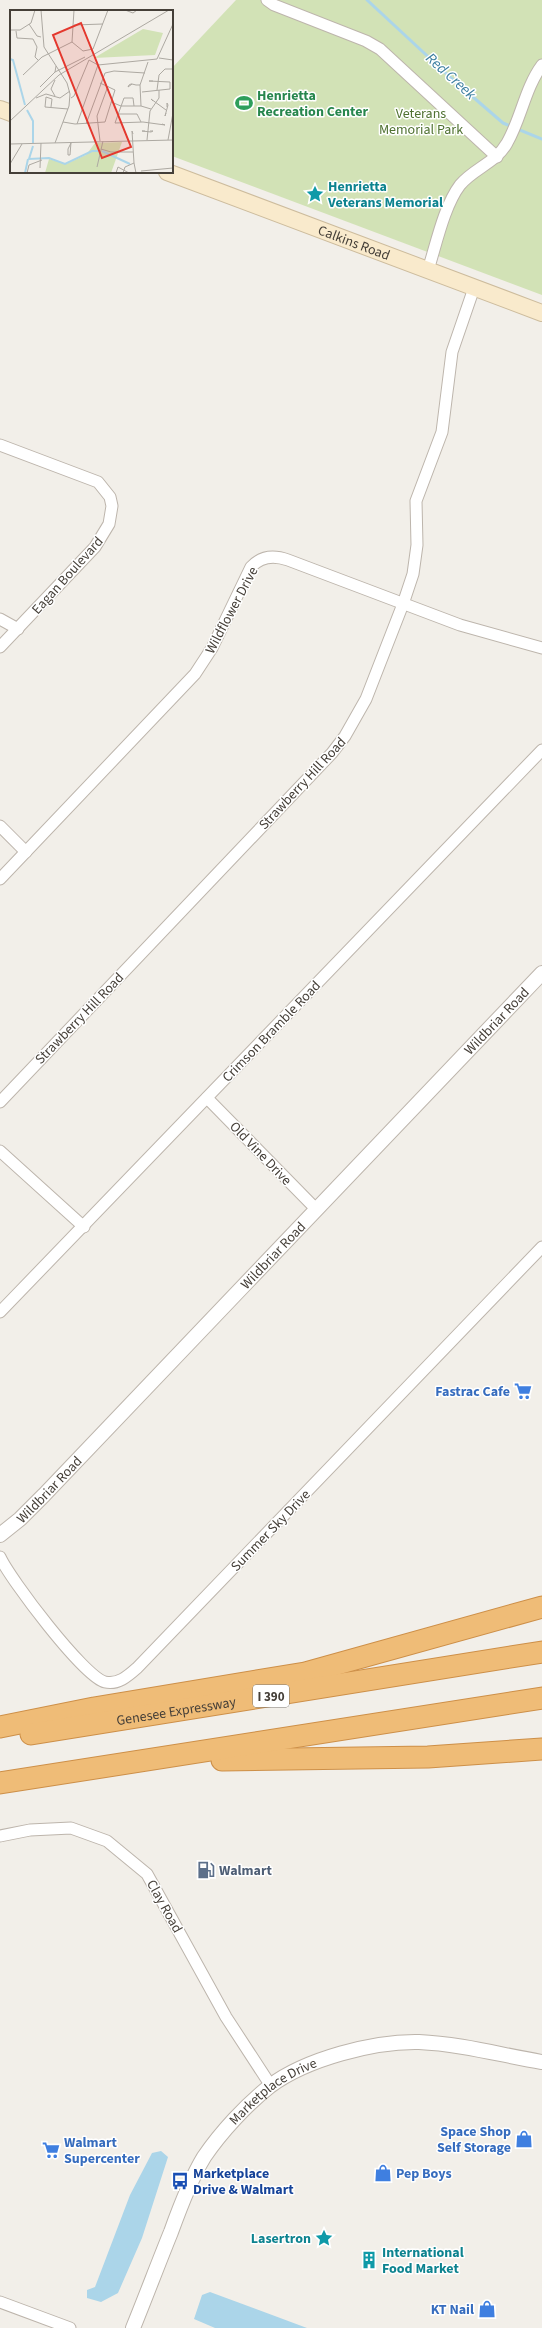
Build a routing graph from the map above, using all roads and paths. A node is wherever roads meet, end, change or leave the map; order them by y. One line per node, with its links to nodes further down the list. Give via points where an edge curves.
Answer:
1 (267, 0): 5 (street, via 380,49)
2 (542, 66): 5 (street, via 532,83 507,143)
3 (0, 109): 4 (main road)
4 (10, 113)
5 (497, 157): 7 (street, via 460,185 450,203)
6 (170, 173): 7 (main road, Calkins Road)
7 (428, 270): 8 (main road, Calkins Road)
8 (474, 288): 9 (main road, Calkins Road); 11 (street, Strawberry Hill Road, via 452,352 442,432 416,501 417,545 413,574)
9 (542, 313)
10 (0, 445): 13 (street, Eagan Boulevard, via 98,482 110,497 112,506 109,524 95,547)
11 (403, 604): 15 (street, Wildflower Drive, via 460,625); 18 (street, Wildflower Drive, via 280,557 259,560 252,567 212,648 195,674); 22 (street, Strawberry Hill Road, via 366,699 332,753)
12 (0, 619): 13 (street)
13 (18, 629): 14 (street, Eagan Boulevard)
14 (0, 647)
15 (542, 648)
16 (542, 750): 21 (street, Crimson Bramble Road)
17 (0, 826): 18 (street)
18 (26, 852): 19 (street, Wildflower Drive)
19 (0, 879)
20 (542, 973): 24 (street, Wildbriar Road)
21 (207, 1098): 24 (street, Old Vine Drive); 25 (street, Crimson Bramble Road)
22 (0, 1102)
23 (0, 1151): 25 (street)
24 (316, 1209): 28 (street, Wildbriar Road, via 44,1495)
25 (84, 1227): 27 (street, Crimson Bramble Road)
26 (542, 1247): 29 (street, Summer Sky Drive, via 124,1679 106,1683 92,1675 36,1610)
27 (0, 1312)
28 (0, 1535)
29 (0, 1557)
30 (542, 1607): 33 (highway, via 305,1673 94,1708)
31 (542, 1652): 34 (highway, Genesee Expressway / I 390)
32 (542, 1698): 36 (highway)
33 (0, 1727)
34 (0, 1738)
35 (542, 1749): 36 (highway, via 428,1757)
36 (149, 1760): 37 (highway)
37 (0, 1782)
38 (0, 1836): 40 (street, Clay Road, via 30,1830 71,1828 107,1841 147,1874 226,2017)
39 (542, 2062): 40 (street, Marketplace Drive, via 459,2046 418,2042 366,2047 327,2058)
40 (271, 2086): 43 (street, Marketplace Drive, via 235,2120 204,2158 180,2209)
41 (0, 2302): 42 (street)
42 (70, 2328)
43 (133, 2328)

